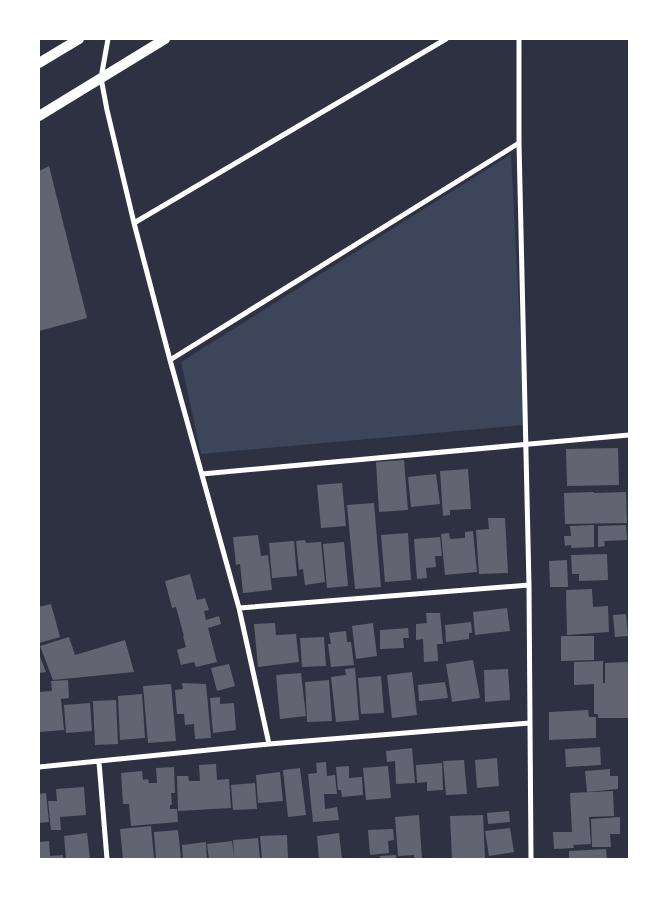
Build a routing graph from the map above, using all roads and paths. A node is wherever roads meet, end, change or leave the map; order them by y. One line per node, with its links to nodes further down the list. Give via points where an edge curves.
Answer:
1 (79, 39): 6 (main road)
2 (108, 39): 7 (street)
3 (165, 39): 7 (main road)
4 (446, 39): 10 (street)
5 (518, 39): 9 (street)
6 (39, 63)
7 (101, 78): 8 (main road); 10 (street)
8 (39, 116)
9 (519, 143): 11 (street); 13 (street)
10 (134, 223): 11 (street)
11 (170, 360): 14 (street)
12 (629, 434): 13 (street)
13 (527, 443): 14 (street); 15 (street)
14 (202, 474): 16 (street)
15 (529, 585): 16 (street); 17 (street)
16 (239, 608): 18 (street)
17 (530, 723): 18 (street); 22 (street)
18 (269, 744): 19 (street)
19 (99, 762): 20 (street); 21 (street)
20 (39, 767)
21 (108, 859)
22 (531, 859)

